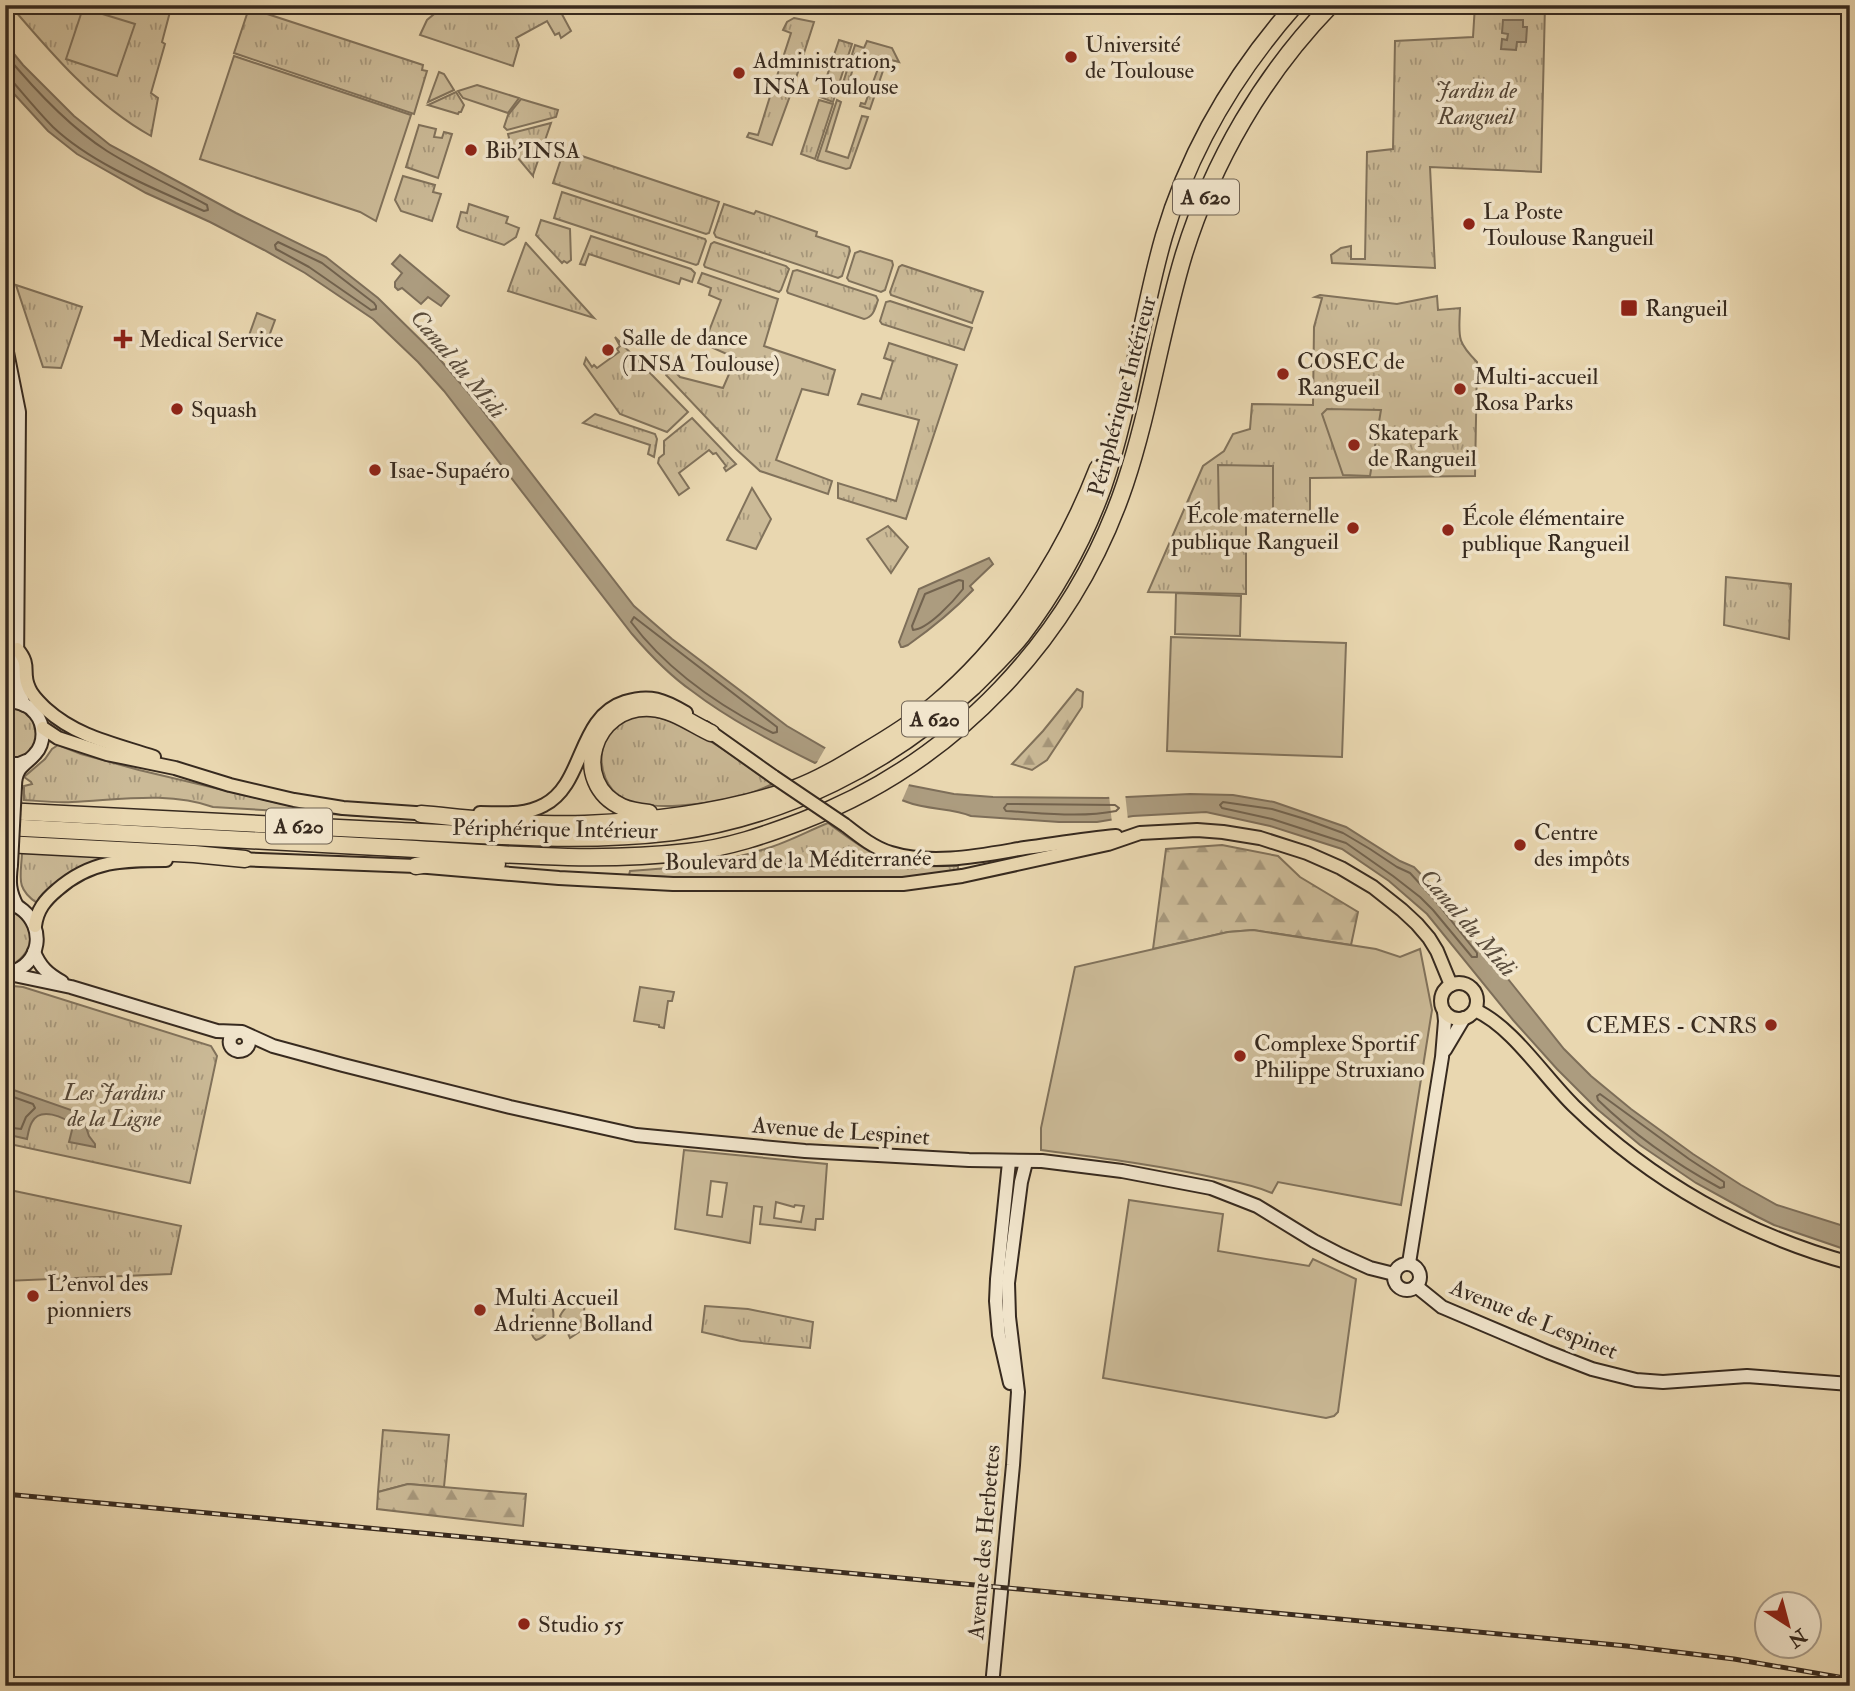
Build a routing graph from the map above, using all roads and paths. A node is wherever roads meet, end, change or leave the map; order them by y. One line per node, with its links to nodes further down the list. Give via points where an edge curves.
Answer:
1 (1294, 5): 5 (highway, A 620, via 1231,90 1193,161 1165,233)
2 (1331, 5): 21 (highway, Périphérique Intérieur / A 620, via 1272,74 1221,160 1185,251 1118,503 1080,583 1011,679 955,734 927,754 822,814 763,836 704,849 639,857)
3 (5, 342): 7 (street, via 19,412)
4 (5, 390): 6 (street)
5 (1124, 408): 15 (highway, A 620, via 1085,531 1069,564 1019,639 953,704 881,757 826,787 761,812 677,831 538,837); 17 (highway, via 1075,521 1044,576 976,665 934,705 820,778 763,798)
6 (5, 506)
7 (17, 649): 9 (street, via 18,686); 14 (main road, via 25,659 28,688 61,721 81,733)
8 (5, 702): 9 (street)
9 (24, 705): 10 (street, via 37,715)
10 (43, 728): 12 (street, via 39,748); 14 (main road, via 58,738 107,754)
11 (711, 733): 16 (main road, via 667,702 635,699 604,714 568,779 546,805 526,812); 17 (highway, via 666,711 637,708 611,719 595,745 592,758 597,783 614,803 634,812); 19 (main road, bridge, via 889,852 951,858)
12 (27, 761): 13 (street); 24 (street, bridge, via 15,786)
13 (5, 764)
14 (176, 768): 16 (main road, via 294,800)
15 (5, 811)
16 (421, 814): 17 (highway, via 582,824)
17 (676, 816)
18 (5, 827): 21 (highway, Périphérique Intérieur / A 620)
19 (1140, 833): 23 (main road, Boulevard de la Méditerranée, via 962,876 903,884 673,884); 28 (main road, Boulevard de la Méditerranée, via 1223,832 1271,841 1326,860 1373,887 1417,924 1437,950)
20 (5, 844): 22 (highway)
21 (588, 857): 23 (highway, via 562,865 440,862)
22 (245, 859): 23 (main road, Boulevard de la Méditerranée); 25 (main road, Boulevard de la Méditerranée, via 132,860 88,869 71,877 46,900)
23 (416, 866)
24 (11, 904): 25 (street)
25 (35, 926): 26 (street)
26 (34, 952): 27 (street, via 29,962); 29 (street, Avenue de Lespinet, via 45,971)
27 (7, 974): 29 (street, Avenue de Lespinet)
28 (1451, 985): 30 (main road, via 1441,999); 31 (main road, via 1462,983 1474,991 1477,1001)
29 (71, 988): 33 (street, Avenue de Lespinet, via 240,1039 636,1135 805,1151)
30 (1444, 1011): 31 (main road, via 1451,1017); 32 (street)
31 (1469, 1014): 32 (street); 35 (main road, via 1504,1031 1597,1127 1672,1184 1772,1237)
32 (1442, 1056): 36 (street)
33 (1009, 1162): 34 (street, Avenue de Lespinet); 40 (street, Avenue des Herbettes, via 996,1301 1001,1343)
34 (1026, 1162): 37 (street, Avenue de Lespinet, via 1122,1171 1219,1190 1257,1206 1332,1251); 40 (street, Avenue des Herbettes, via 1009,1283)
35 (1850, 1263)
36 (1409, 1264): 37 (street, via 1399,1265); 38 (street, Avenue de Lespinet, via 1420,1274)
37 (1394, 1274): 38 (street, Avenue de Lespinet, via 1401,1289)
38 (1416, 1286): 39 (street, Avenue de Lespinet, via 1443,1307 1548,1352 1636,1380 1747,1376)
39 (1850, 1384)
40 (1017, 1403): 41 (street, Avenue des Herbettes)
41 (992, 1686)

